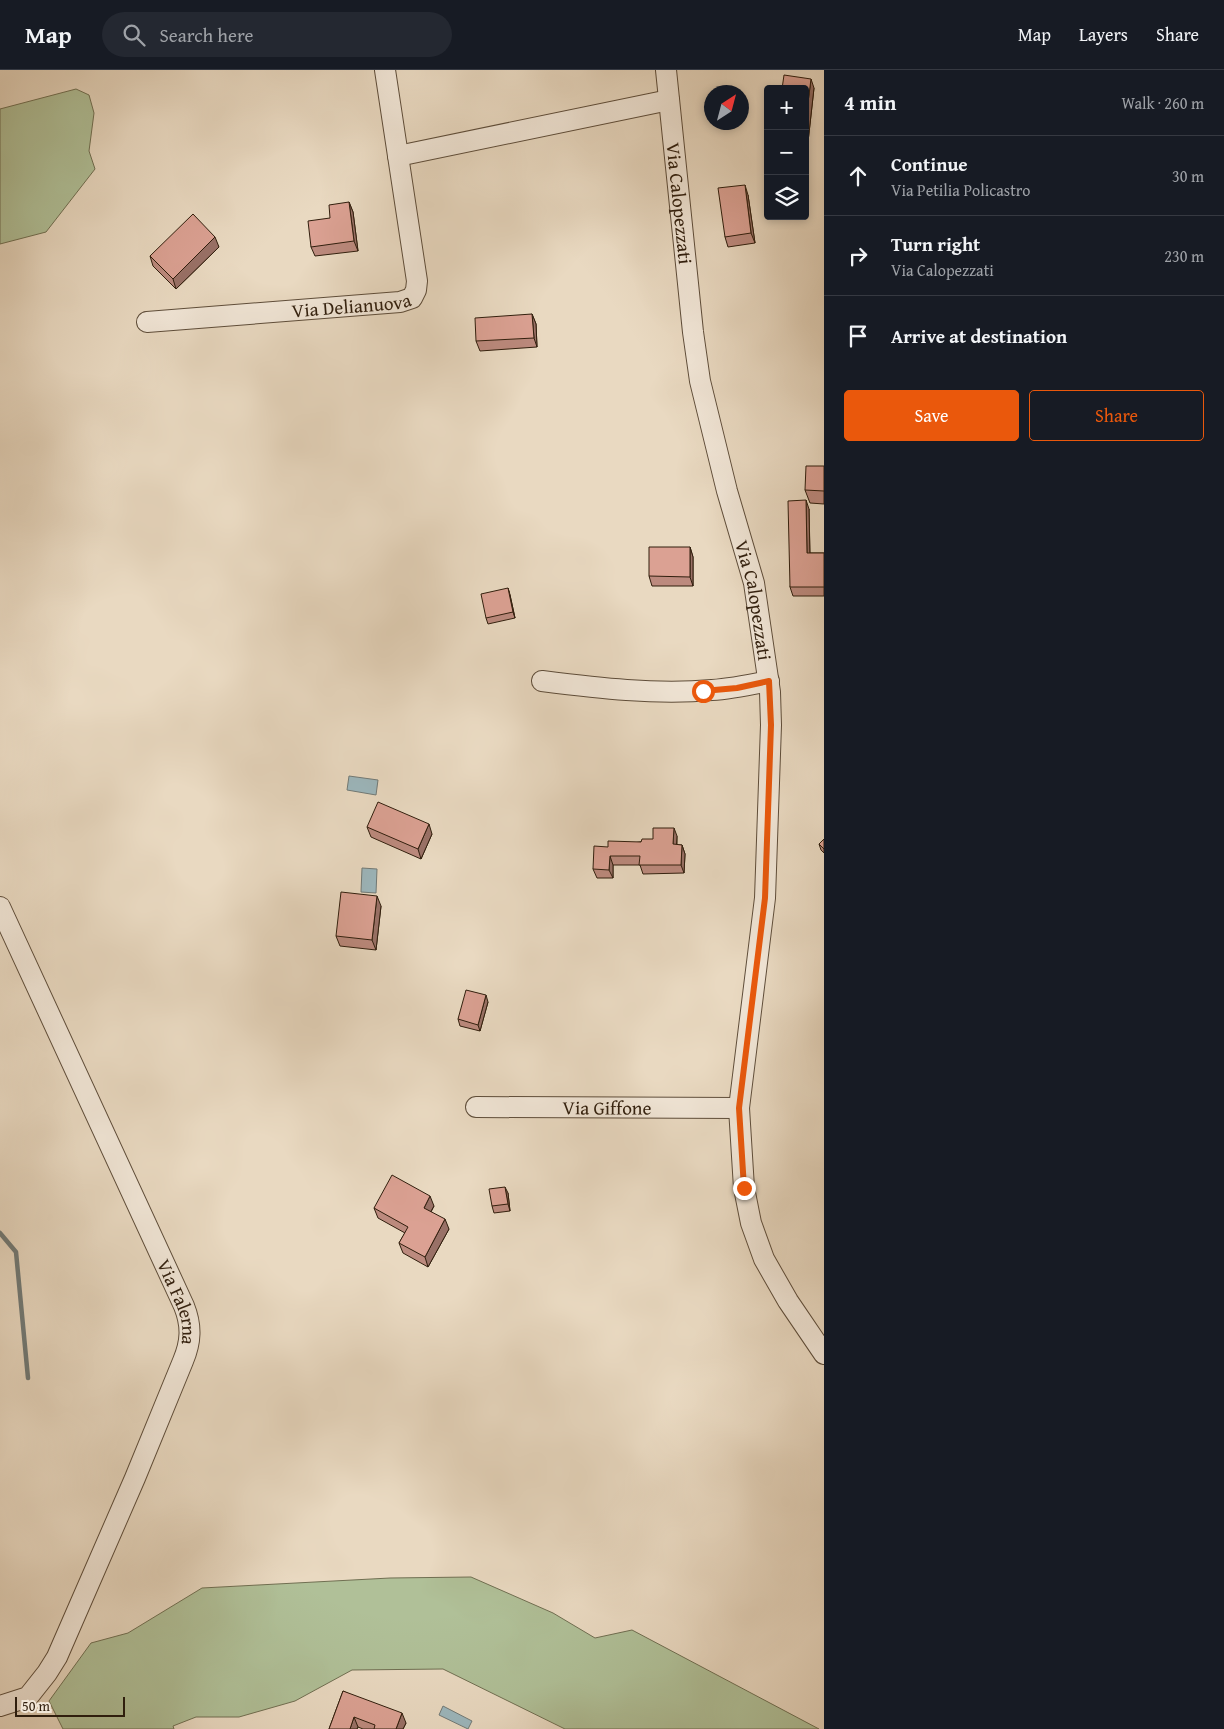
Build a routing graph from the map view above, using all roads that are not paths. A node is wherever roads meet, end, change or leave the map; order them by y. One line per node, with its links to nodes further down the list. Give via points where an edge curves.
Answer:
1 (385, 70): 4 (street)
2 (666, 70): 3 (street, Via Calopezzati)
3 (669, 100): 4 (street); 7 (street, Via Calopezzati, via 700,381 754,583)
4 (398, 156): 5 (street, Via Delianuova, via 417,281 412,298 400,302)
5 (146, 322)
6 (542, 680): 7 (street, via 598,688 680,691)
7 (769, 681): 10 (street, Via Calopezzati, via 771,719 765,898)
8 (0, 907): 12 (street, Via Falerna, via 184,1306 190,1329 183,1361 57,1657 28,1698)
9 (476, 1107): 10 (street, Via Giffone)
10 (739, 1108): 11 (street, Via Calopezzati, via 744,1182 754,1235 775,1280)
11 (824, 1354)
12 (0, 1706)

